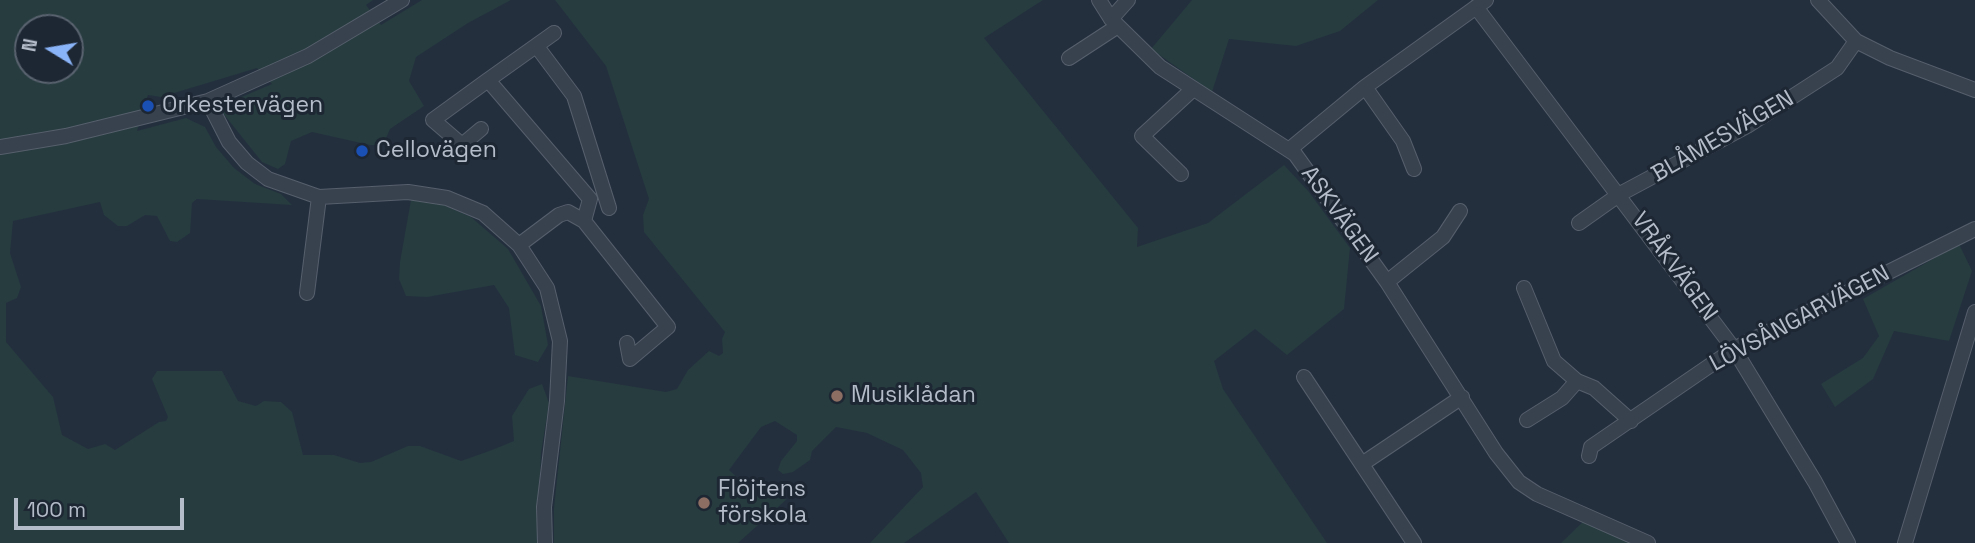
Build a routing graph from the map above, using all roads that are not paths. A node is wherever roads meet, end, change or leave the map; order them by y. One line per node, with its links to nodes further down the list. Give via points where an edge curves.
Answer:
1 (402, 0): 15 (street, via 309,55)
2 (1098, 0): 6 (street)
3 (1128, 0): 6 (street)
4 (1818, 0): 8 (street)
5 (1481, 4): 12 (street); 21 (street, VRÅKVÄGEN)
6 (1114, 22): 10 (street); 13 (street, via 1160,67)
7 (554, 33): 9 (street)
8 (1856, 41): 14 (street); 21 (street, BLÅMESVÄGEN, via 1837,68 1747,126)
9 (538, 48): 11 (street); 23 (street, via 574,96)
10 (1069, 58)
11 (488, 80): 16 (street, via 433,120 463,145); 25 (street, via 590,199)
12 (1365, 88): 18 (street); 19 (street, via 1403,141)
13 (1192, 90): 18 (street); 20 (street, via 1142,136)
14 (1975, 90)
15 (208, 100): 17 (street, via 66,136); 22 (street, via 229,142 247,163 268,179)
16 (481, 130)
17 (0, 147)
18 (1290, 149): 29 (street, ASKVÄGEN)
19 (1414, 169)
20 (1181, 174)
21 (1620, 194): 26 (street, BLÅMESVÄGEN); 35 (street, VRÅKVÄGEN)
22 (319, 197): 28 (street, via 408,192 447,198 482,213); 31 (street)
23 (609, 208)
24 (1460, 211): 29 (street, ASKVÄGEN, via 1443,237)
25 (584, 221): 28 (street, via 568,212 559,215); 33 (street, via 668,327 630,359)
26 (1579, 223)
27 (1975, 229): 35 (street, LÖVSÅNGARVÄGEN)
28 (519, 245): 43 (street, via 547,288 560,341 558,401 544,507)
29 (1387, 282): 38 (street, ASKVÄGEN)
30 (1524, 289): 37 (street, via 1554,361)
31 (307, 293)
32 (1975, 312): 34 (street)
33 (627, 343)
34 (1971, 346): 47 (street)
35 (1734, 349): 40 (street, LÖVSÅNGARVÄGEN); 46 (street, VRÅKVÄGEN)
36 (1304, 377): 42 (street)
37 (1577, 382): 39 (street, via 1562,398); 40 (street, via 1594,388)
38 (1462, 397): 42 (street); 45 (street, ASKVÄGEN, via 1519,482)
39 (1527, 420)
40 (1631, 421): 41 (street, LÖVSÅNGARVÄGEN, via 1591,447)
41 (1589, 456)
42 (1362, 464): 44 (street)
43 (545, 543)
44 (1414, 543)
45 (1648, 543)
46 (1848, 543)
47 (1905, 543)

